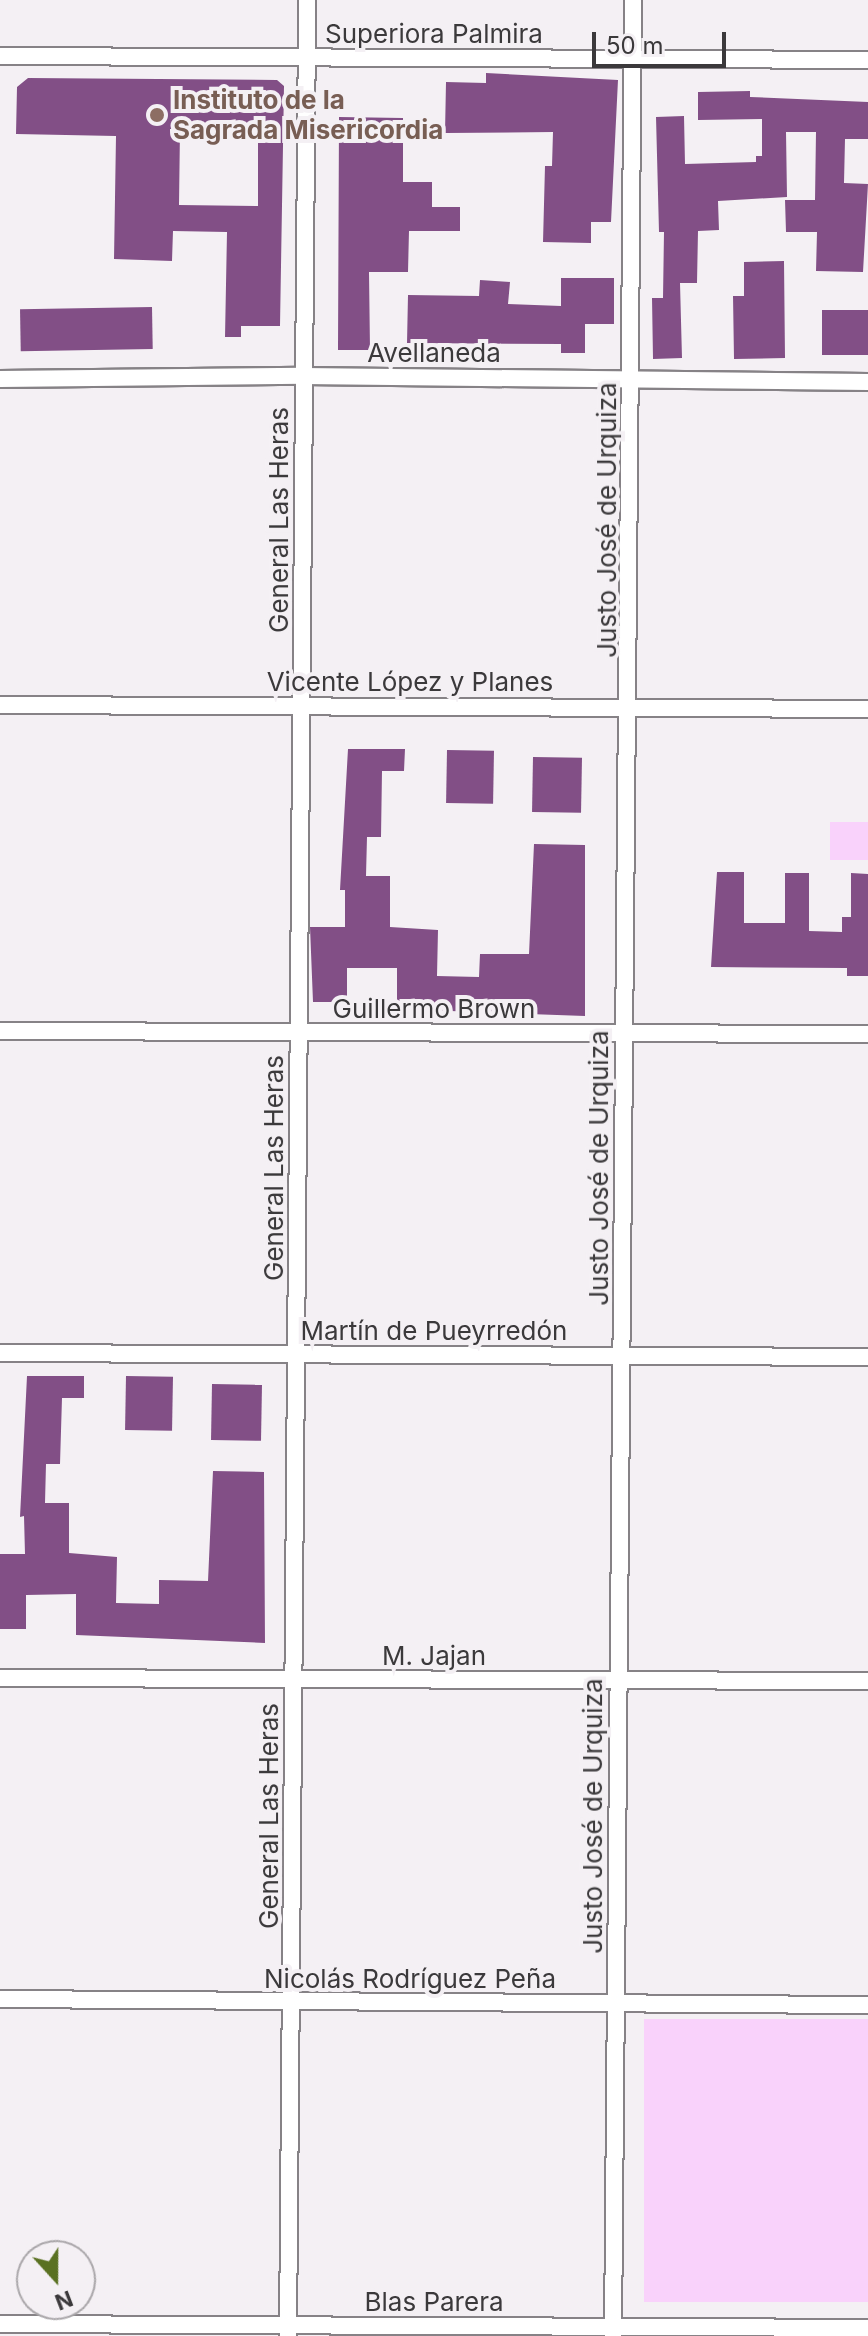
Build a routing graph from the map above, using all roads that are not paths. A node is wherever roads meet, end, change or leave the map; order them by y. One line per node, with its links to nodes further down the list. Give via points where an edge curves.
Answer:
1 (307, 0): 4 (street, General Las Heras)
2 (633, 0): 5 (street, Justo José de Urquiza)
3 (0, 56): 4 (street, Superiora Palmira)
4 (307, 57): 5 (street, Superiora Palmira); 7 (street, General Las Heras)
5 (633, 60): 6 (street, Superiora Palmira); 9 (street, Justo José de Urquiza)
6 (868, 60)
7 (303, 376): 8 (street, Avellaneda); 9 (street, Avellaneda); 12 (street, General Las Heras)
8 (0, 379)
9 (631, 379): 10 (street, Avellaneda); 13 (street, Justo José de Urquiza)
10 (868, 382)
11 (0, 705): 12 (street, Vicente López y Planes)
12 (304, 705): 13 (street, Vicente López y Planes); 16 (street, General Las Heras)
13 (631, 707): 14 (street, Vicente López y Planes); 17 (street, Justo José de Urquiza)
14 (868, 709)
15 (0, 1031): 16 (street, Guillermo Brown)
16 (299, 1032): 17 (street, Guillermo Brown); 20 (street, General Las Heras)
17 (624, 1033): 18 (street, Guillermo Brown); 21 (street, Justo José de Urquiza)
18 (868, 1034)
19 (0, 1353): 20 (street, Martín de Pueyrredón)
20 (297, 1354): 21 (street, Martín de Pueyrredón); 24 (street, General Las Heras)
21 (621, 1356): 22 (street, Martín de Pueyrredón); 25 (street, Justo José de Urquiza)
22 (868, 1357)
23 (0, 1678): 24 (street, M. Jajan)
24 (294, 1679): 25 (street, M. Jajan); 28 (street, General Las Heras)
25 (618, 1680): 26 (street, M. Jajan); 29 (street, Justo José de Urquiza)
26 (868, 1681)
27 (0, 1999): 28 (street, Nicolás Rodríguez Peña)
28 (291, 2003): 29 (street, Nicolás Rodríguez Peña); 33 (street, General Las Heras)
29 (616, 2004): 30 (street, Nicolás Rodríguez Peña); 34 (street, Justo José de Urquiza)
30 (868, 2005)
31 (0, 2324): 33 (street, Blas Parera)
32 (868, 2328): 34 (street, Blas Parera)
33 (288, 2331): 34 (street, Blas Parera)
34 (613, 2331)

